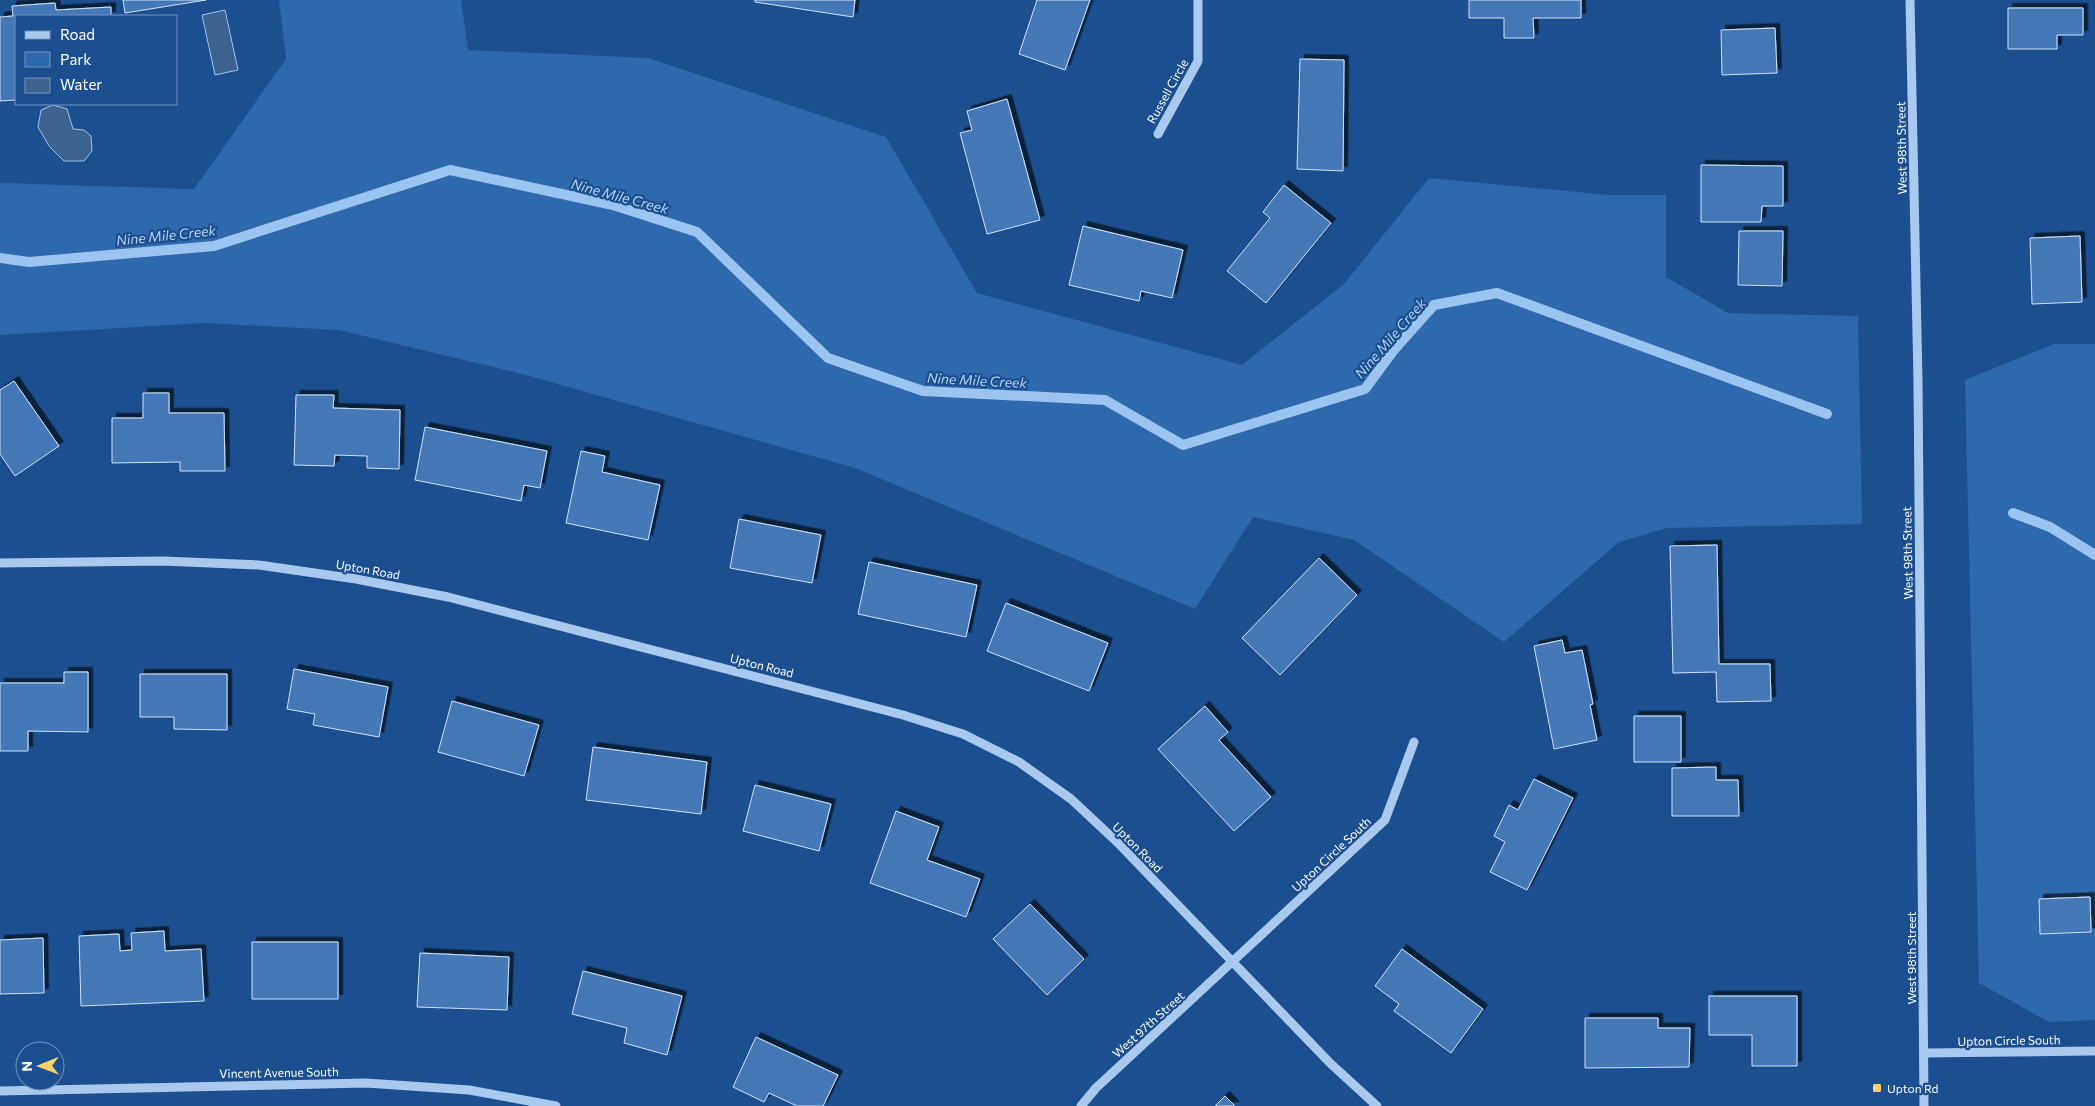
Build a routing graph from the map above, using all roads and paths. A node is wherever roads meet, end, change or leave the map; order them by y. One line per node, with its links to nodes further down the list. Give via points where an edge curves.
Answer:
1 (1198, 0): 3 (street, Russell Circle, via 1198,61)
2 (1910, 0): 8 (street, West 98th Street, via 1918,371)
3 (1158, 134)
4 (0, 563): 6 (street, Upton Road, via 163,561 250,565 356,578 448,597 903,715 963,734 1019,762 1071,799 1117,842)
5 (1414, 742): 6 (street, Upton Circle South, via 1385,820)
6 (1233, 963): 11 (street, West 97th Street, via 1096,1088); 12 (street, Upton Road, via 1330,1063)
7 (2095, 1051): 8 (street, Upton Circle South)
8 (1924, 1053): 13 (street, West 98th Street)
9 (0, 1091): 10 (street, Vincent Avenue South, via 366,1083 469,1090)
10 (556, 1106)
11 (1081, 1106)
12 (1377, 1106)
13 (1924, 1106)

